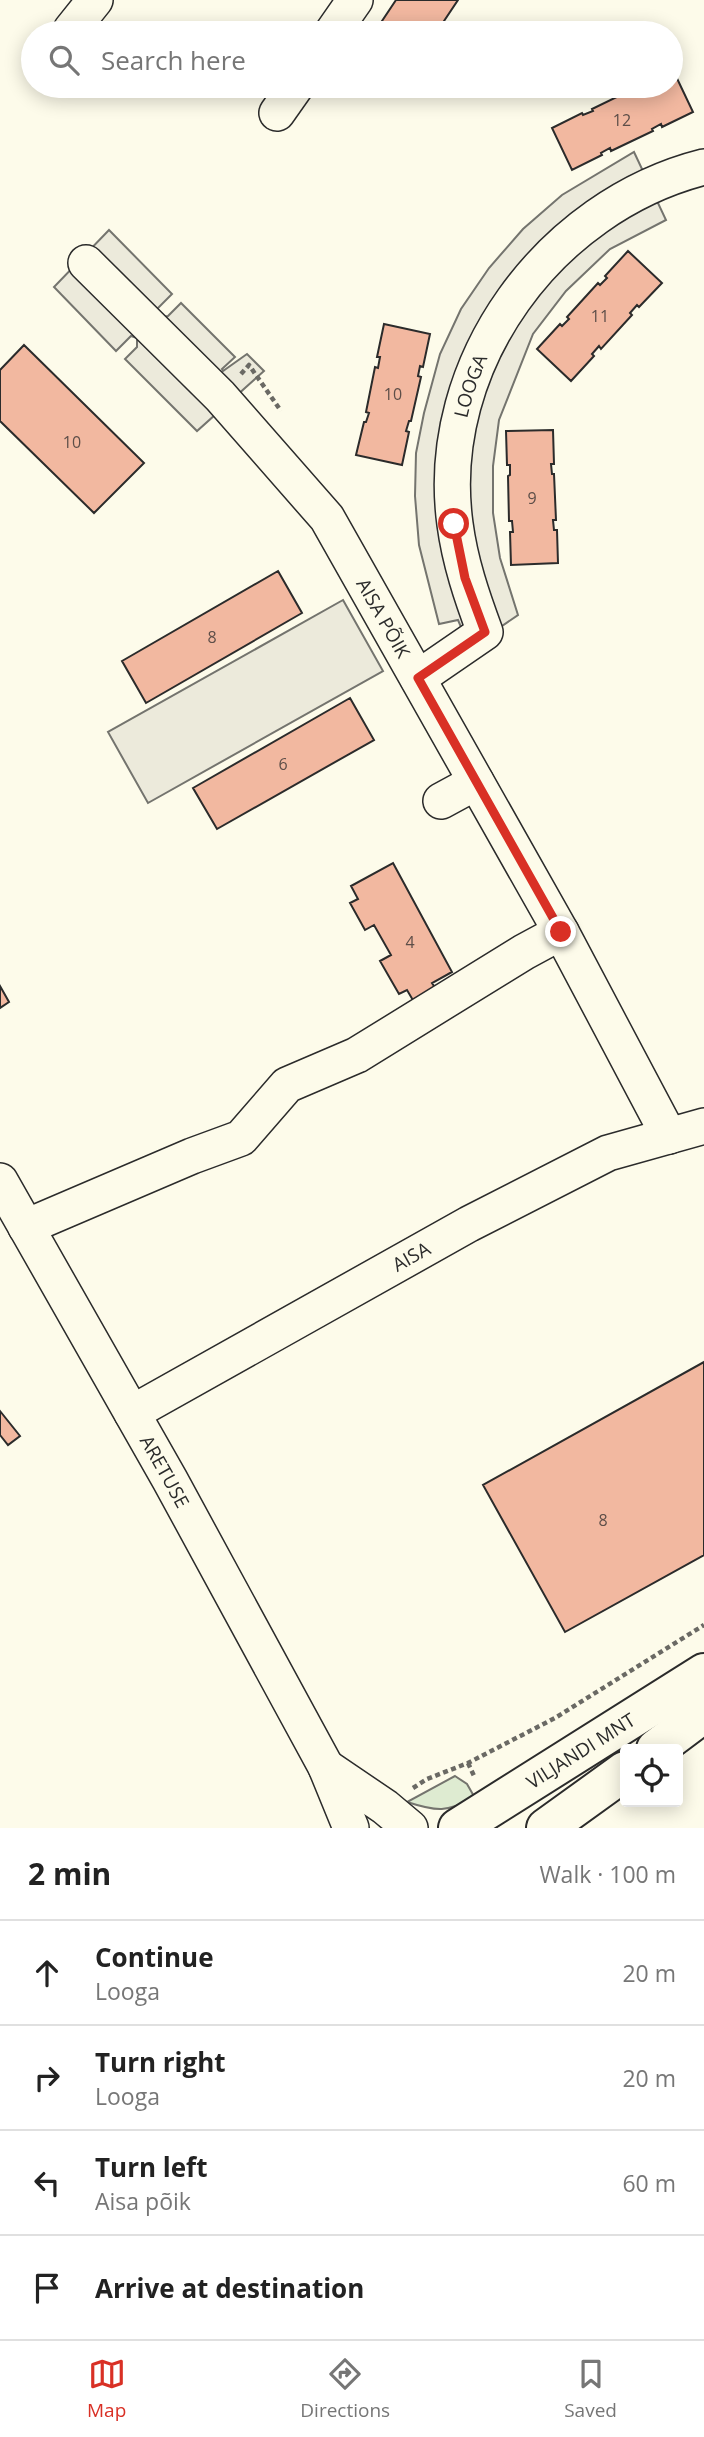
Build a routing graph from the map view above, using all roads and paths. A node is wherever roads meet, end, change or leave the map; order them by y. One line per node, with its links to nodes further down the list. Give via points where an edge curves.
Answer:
1 (95, 0): 3 (street)
2 (355, 0): 4 (street)
3 (78, 21)
4 (340, 21)
5 (704, 167): 7 (street, LOOGA, via 651,184 570,236 541,264 502,315 472,378 454,458 454,524 465,578 485,632)
6 (86, 262): 7 (street, AISA PÕIK, via 220,396 327,517)
7 (418, 678): 8 (street, AISA PÕIK)
8 (476, 782): 9 (street); 10 (street, AISA PÕIK)
9 (441, 801)
10 (561, 932): 12 (street, AISA PÕIK); 14 (street, via 357,1055 287,1085 241,1138)
11 (704, 1126): 12 (street, AISA)
12 (669, 1136): 15 (street, AISA, via 608,1153 492,1212)
13 (0, 1181): 14 (street, ARETUSE)
14 (26, 1227): 15 (street, ARETUSE)
15 (132, 1413): 20 (street, ARETUSE)
16 (704, 1625): 22 (path, via 555,1718 427,1779)
17 (704, 1673): 24 (main road, VILJANDI MNT)
18 (704, 1713): 19 (main road, VILJANDI MNT)
19 (663, 1744)
20 (326, 1767): 22 (street, ARETUSE); 23 (street, ARETUSE)
21 (620, 1775): 25 (main road)
22 (397, 1818)
23 (351, 1828)
24 (458, 1828)
25 (546, 1828)

